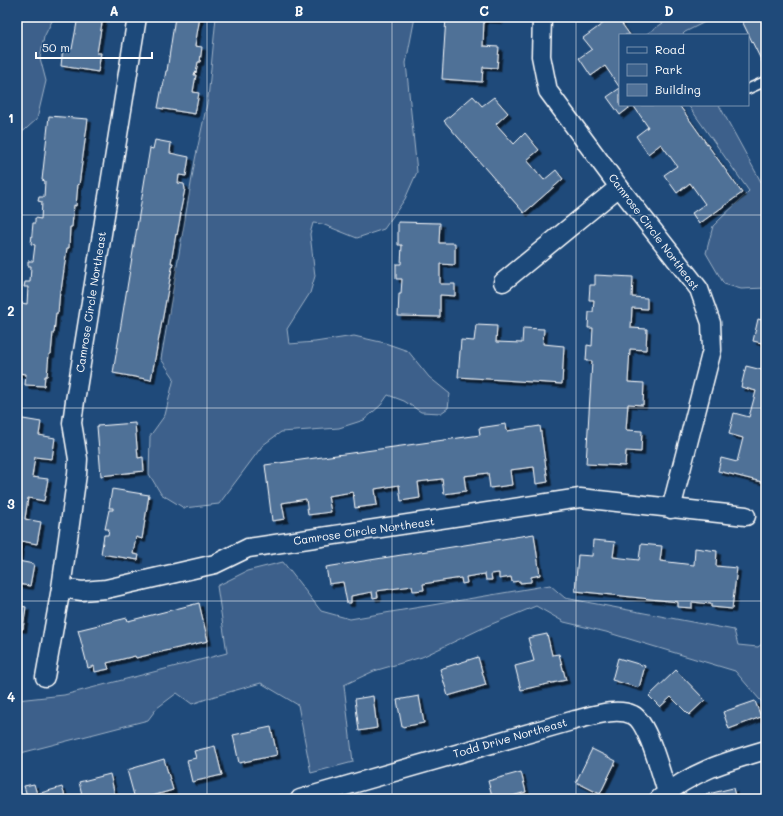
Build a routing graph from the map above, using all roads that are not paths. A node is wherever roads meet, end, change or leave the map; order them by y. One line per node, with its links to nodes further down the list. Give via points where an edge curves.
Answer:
1 (137, 17): 9 (street, Camrose Circle Northeast, via 74,401 72,423 78,474)
2 (542, 17): 5 (street, Camrose Circle Northeast, via 541,56 548,91)
3 (766, 81): 4 (lane)
4 (749, 88)
5 (619, 187): 6 (street); 7 (street, Camrose Circle Northeast, via 699,289 711,323 712,350)
6 (503, 282)
7 (671, 508): 8 (street, Camrose Circle Northeast); 9 (street, Camrose Circle Northeast, via 580,498 248,548 215,564 106,589 82,591)
8 (746, 516)
9 (61, 588): 10 (street, Camrose Circle Northeast)
10 (45, 677)
11 (766, 750): 12 (street, via 700,772)
12 (665, 797): 13 (street, Todd Drive Northeast, via 650,740 643,725 634,716 607,713)
13 (300, 799)

